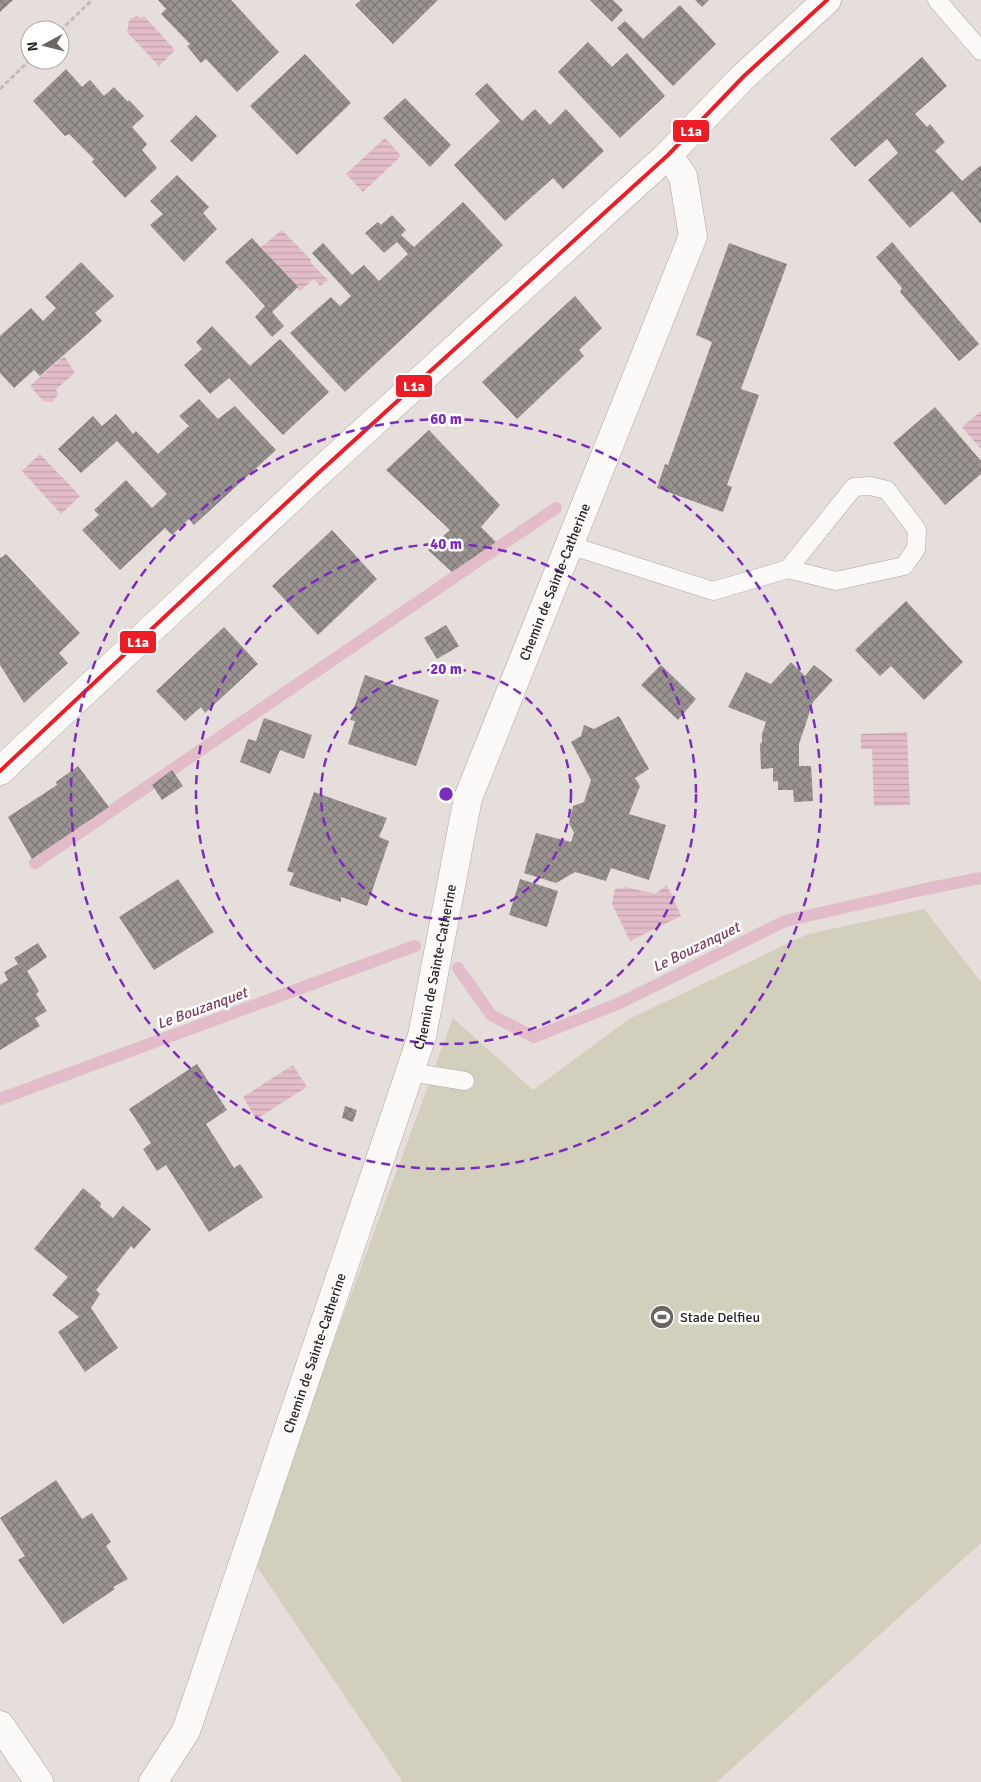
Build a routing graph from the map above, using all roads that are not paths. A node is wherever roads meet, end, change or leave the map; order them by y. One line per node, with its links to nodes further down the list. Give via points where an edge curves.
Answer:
1 (827, 0): 4 (street, via 744,76)
2 (936, 0): 3 (lane)
3 (981, 51)
4 (668, 155): 5 (street, Chemin de Sainte-Catherine, via 683,176 692,236); 7 (street, via 315,476)
5 (569, 544): 6 (lane, via 713,591); 8 (street, Chemin de Sainte-Catherine, via 468,798 422,1036)
6 (788, 569): 6 (lane, via 836,581 904,566 916,549 917,530 887,490 854,487)
7 (0, 771)
8 (410, 1072): 9 (lane); 12 (street, Chemin de Sainte-Catherine, via 186,1731)
9 (465, 1081)
10 (0, 1725): 11 (street)
11 (39, 1782)
12 (153, 1782)

